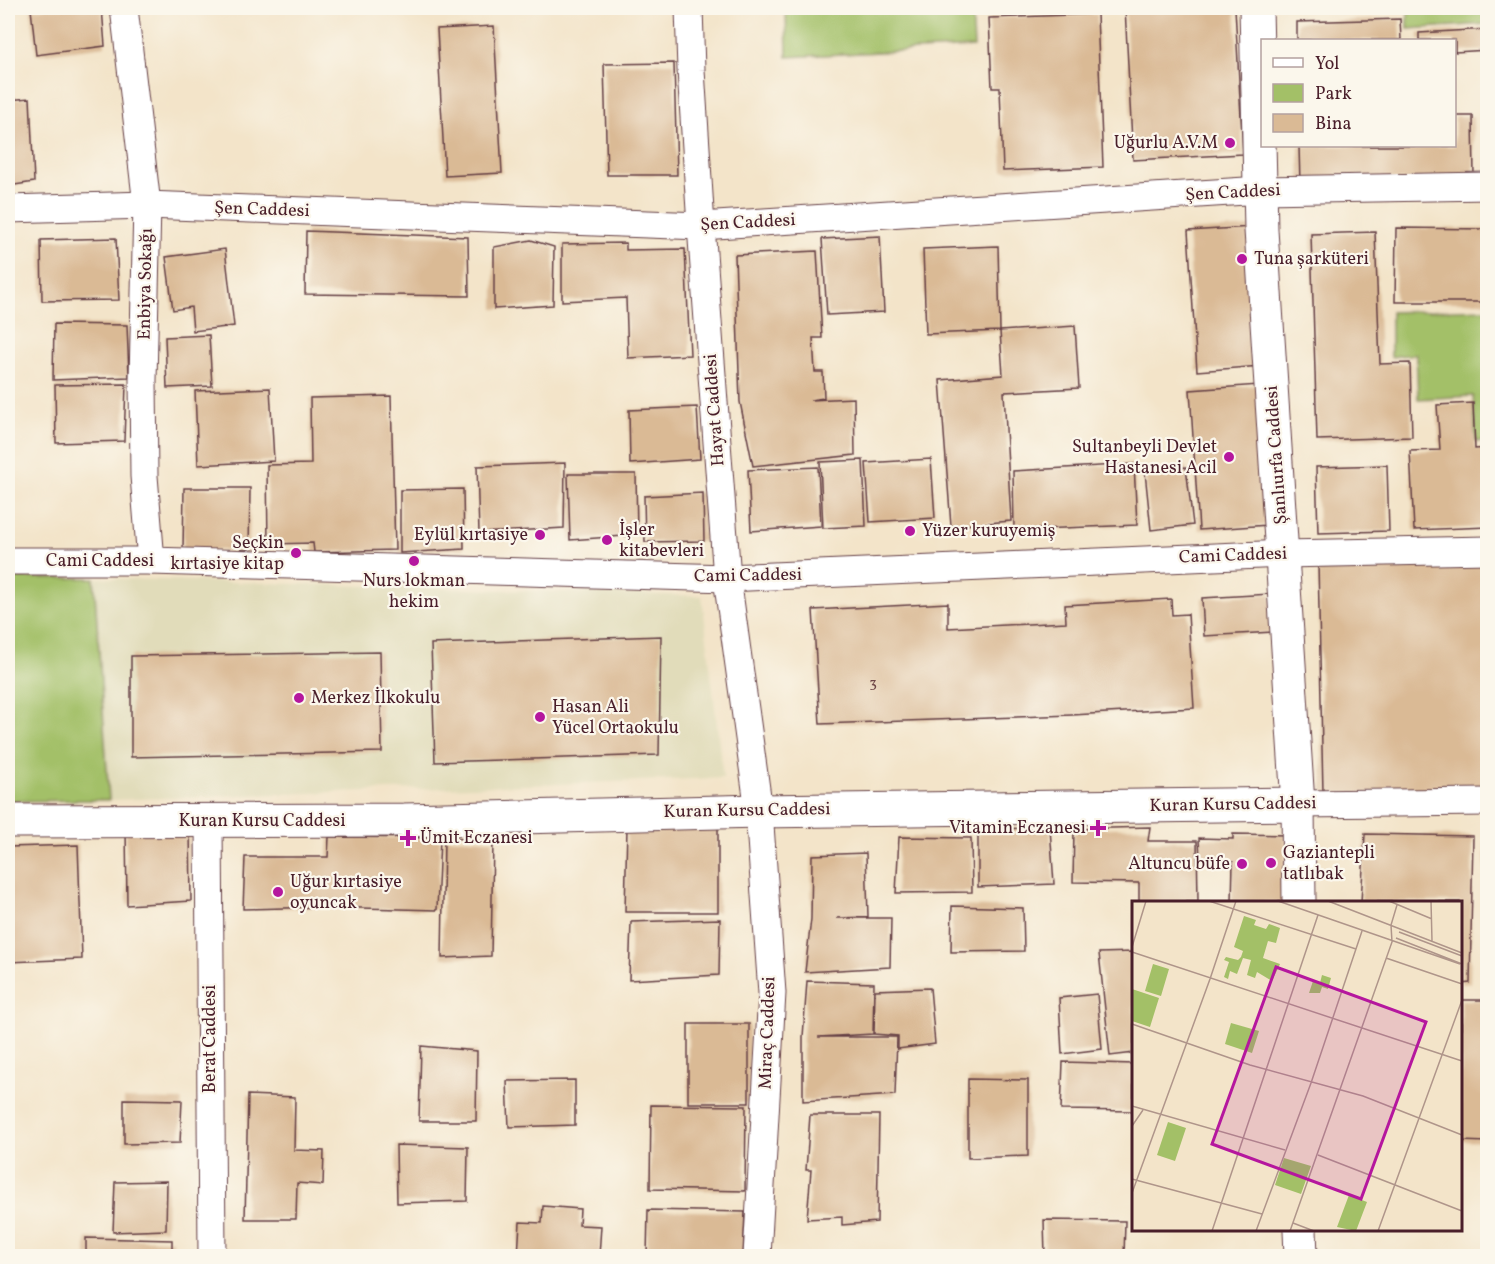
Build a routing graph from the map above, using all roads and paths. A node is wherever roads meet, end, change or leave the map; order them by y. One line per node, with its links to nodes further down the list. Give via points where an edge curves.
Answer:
1 (124, 8): 6 (street, Enbiya Sokağı)
2 (689, 8): 8 (street, Hayat Caddesi)
3 (1256, 8): 5 (street, Şanlıurfa Caddesi)
4 (1488, 186): 5 (street, Şen Caddesi)
5 (1261, 190): 8 (street, Şen Caddesi); 10 (street, Şanlıurfa Caddesi)
6 (147, 205): 7 (street, Şen Caddesi); 8 (street, Şen Caddesi); 12 (street, Enbiya Sokağı, via 143,380)
7 (8, 209)
8 (701, 226): 13 (street, Hayat Caddesi)
9 (1488, 550): 10 (street, Cami Caddesi)
10 (1283, 554): 13 (street, Cami Caddesi); 15 (street, Şanlıurfa Caddesi)
11 (8, 561): 12 (street, Cami Caddesi)
12 (151, 561): 13 (street, Cami Caddesi)
13 (727, 578): 16 (street, Hayat Caddesi)
14 (1488, 802): 15 (street, Kuran Kursu Caddesi)
15 (1298, 804): 16 (street, Kuran Kursu Caddesi); 19 (street, Şanlıurfa Caddesi)
16 (759, 811): 18 (street, Kuran Kursu Caddesi); 22 (street, Miraç Caddesi, via 772,993)
17 (8, 821): 18 (street, Kuran Kursu Caddesi)
18 (209, 822): 21 (street, Berat Caddesi)
19 (1299, 901)
20 (1300, 1231): 23 (street)
21 (212, 1257)
22 (757, 1257)
23 (1300, 1257)

